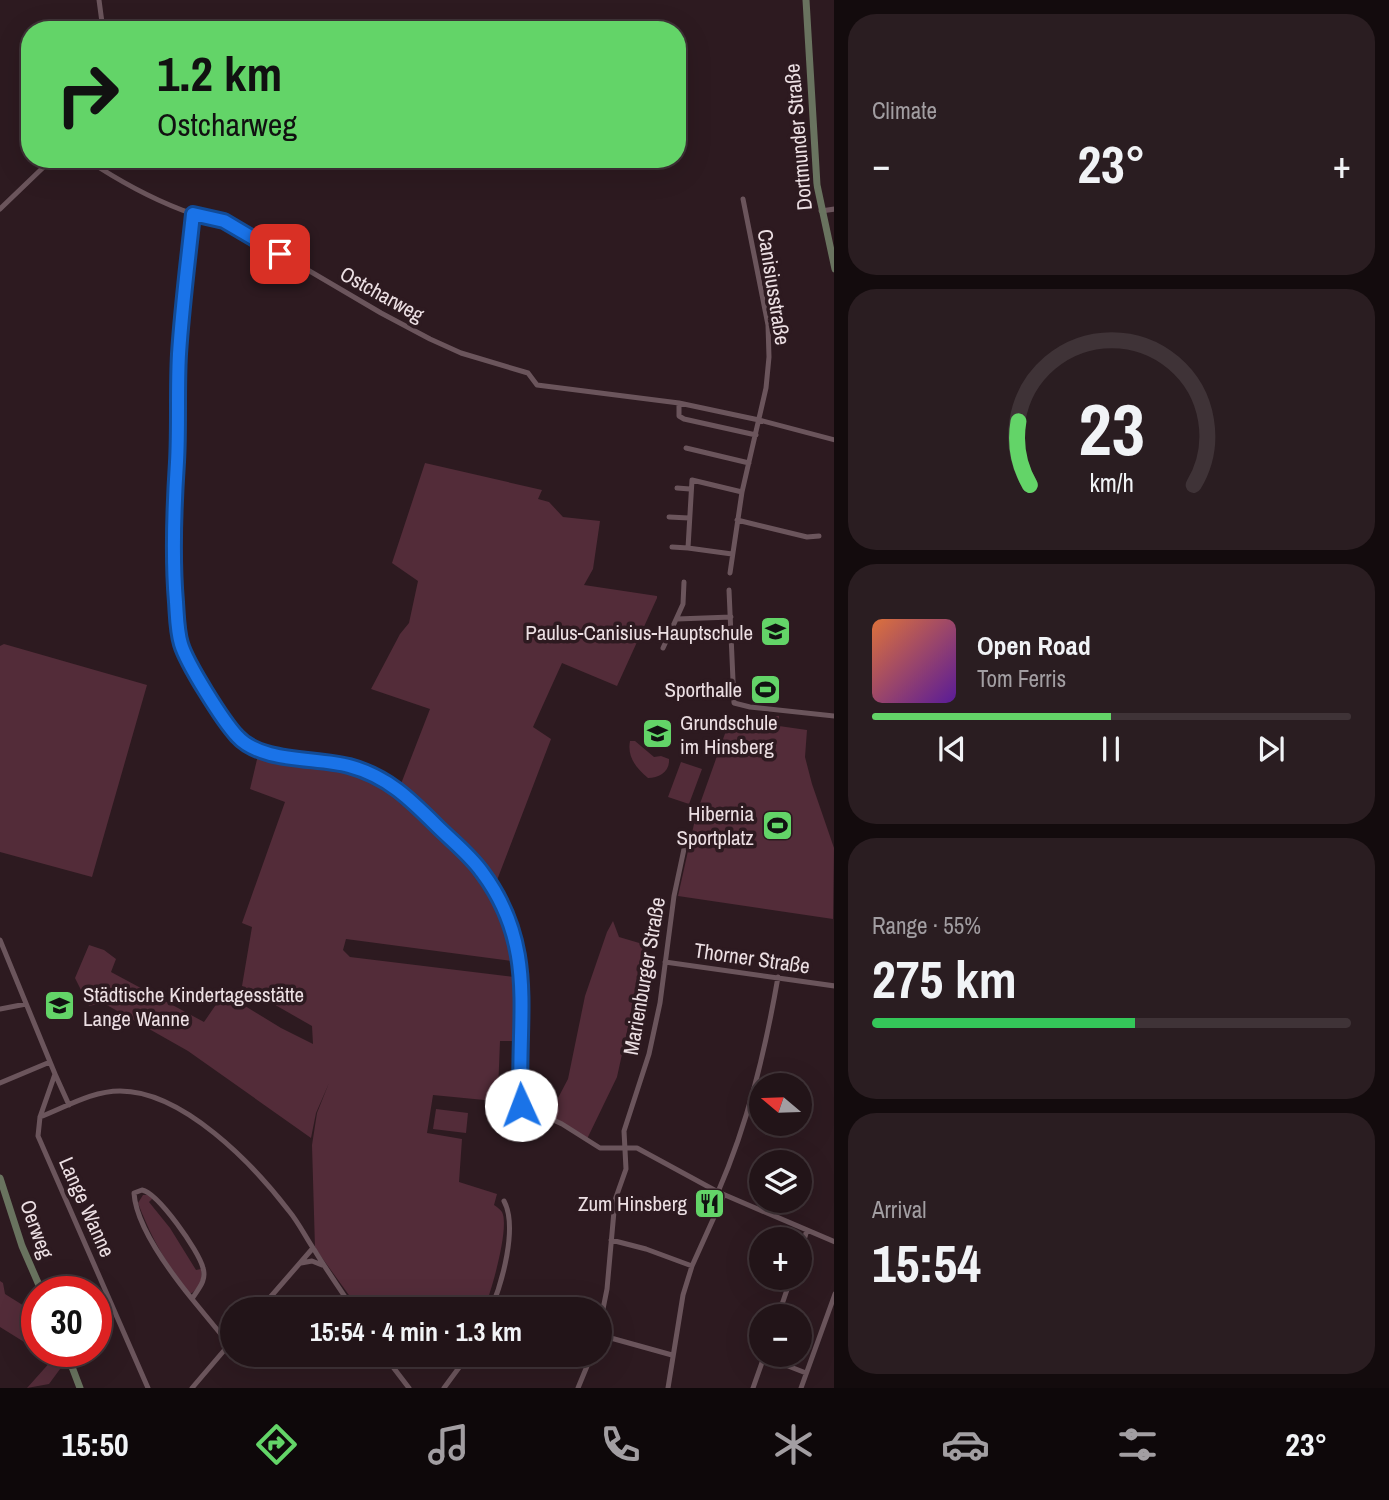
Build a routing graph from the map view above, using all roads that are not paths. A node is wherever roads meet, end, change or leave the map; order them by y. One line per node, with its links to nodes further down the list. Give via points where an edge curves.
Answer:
1 (99, 0): 3 (street)
2 (806, 0): 9 (main road, Dortmunder Straße)
3 (102, 21)
4 (43, 168): 7 (street)
5 (101, 168): 10 (street, Ostcharweg)
6 (743, 199): 13 (street, Canisiusstraße, via 768,326 769,358)
7 (0, 209)
8 (834, 209): 9 (street)
9 (821, 211): 11 (main road, Dortmunder Straße)
10 (193, 214): 12 (street, Ostcharweg, via 224,221 430,339 528,373 537,385); 47 (street, via 179,358 173,543 183,650 228,724 247,746 267,754 347,765 380,777 416,805 480,869 509,919 520,957 521,1105 600,1148)
11 (834, 269)
12 (679, 404): 13 (street, Ostcharweg); 14 (street, via 679,416 684,419)
13 (759, 420): 14 (street, Canisiusstraße); 15 (street, Ostcharweg)
14 (756, 435): 17 (street, Canisiusstraße)
15 (834, 440)
16 (686, 448): 17 (street)
17 (749, 463): 20 (street, Canisiusstraße)
18 (677, 488): 19 (street)
19 (690, 489): 20 (street, via 692,480); 22 (street)
20 (743, 492): 23 (street, Canisiusstraße)
21 (669, 517): 22 (street)
22 (689, 518): 26 (street)
23 (737, 520): 24 (street); 27 (street, Canisiusstraße)
24 (819, 536)
25 (673, 547): 26 (street)
26 (688, 548): 27 (street)
27 (732, 554): 28 (street, Canisiusstraße)
28 (730, 573)
29 (684, 582): 32 (street)
30 (729, 590): 31 (street)
31 (731, 617): 32 (street); 34 (street, via 734,703)
32 (677, 619): 33 (street)
33 (663, 648)
34 (834, 716)
35 (684, 849): 37 (street, Marienburger Straße)
36 (0, 940): 40 (street)
37 (665, 962): 38 (street, Thorner Straße); 47 (street, Marienburger Straße, via 649,1054 624,1131)
38 (778, 977): 39 (street, Thorner Straße); 49 (street, via 753,1096)
39 (834, 986)
40 (26, 1004): 41 (street); 42 (street)
41 (0, 1009)
42 (50, 1062): 43 (street); 44 (street)
43 (55, 1074): 45 (street); 46 (street, Lange Wanne)
44 (0, 1083)
45 (69, 1105): 46 (street); 55 (street, via 96,1093 117,1091 134,1091 169,1103 249,1165 291,1213)
46 (40, 1117): 78 (street, Lange Wanne, via 38,1136)
47 (625, 1148): 49 (street, via 637,1148); 53 (street, Marienburger Straße, via 626,1169 615,1200)
48 (0, 1178): 59 (main road, Oerweg)
49 (721, 1193): 51 (street); 57 (street)
50 (504, 1201): 63 (street, via 510,1221 508,1245)
51 (800, 1227)
52 (812, 1232): 54 (street)
53 (611, 1240): 57 (street); 64 (street, Marienburger Straße)
54 (834, 1241)
55 (313, 1248): 56 (street); 58 (street)
56 (300, 1263): 58 (street, via 312,1261); 61 (street)
57 (692, 1266): 69 (street)
58 (325, 1267): 62 (street)
59 (34, 1276)
60 (834, 1294): 76 (street)
61 (270, 1297)
62 (345, 1297)
63 (495, 1297)
64 (605, 1297)
65 (192, 1298): 65 (street, via 203,1283 203,1268 153,1195 142,1190 134,1193 158,1253); 66 (street)
66 (220, 1330)
67 (612, 1338): 69 (street)
68 (220, 1355): 79 (street)
69 (672, 1355): 83 (street)
70 (73, 1367): 77 (main road)
71 (393, 1367): 80 (street)
72 (459, 1367): 81 (street)
73 (587, 1367): 82 (street)
74 (761, 1367): 84 (street)
75 (792, 1367): 76 (street)
76 (806, 1373): 85 (street)
77 (80, 1388)
78 (148, 1388)
79 (192, 1388)
80 (409, 1388)
81 (444, 1388)
82 (578, 1388)
83 (668, 1388)
84 (753, 1388)
85 (801, 1388)

